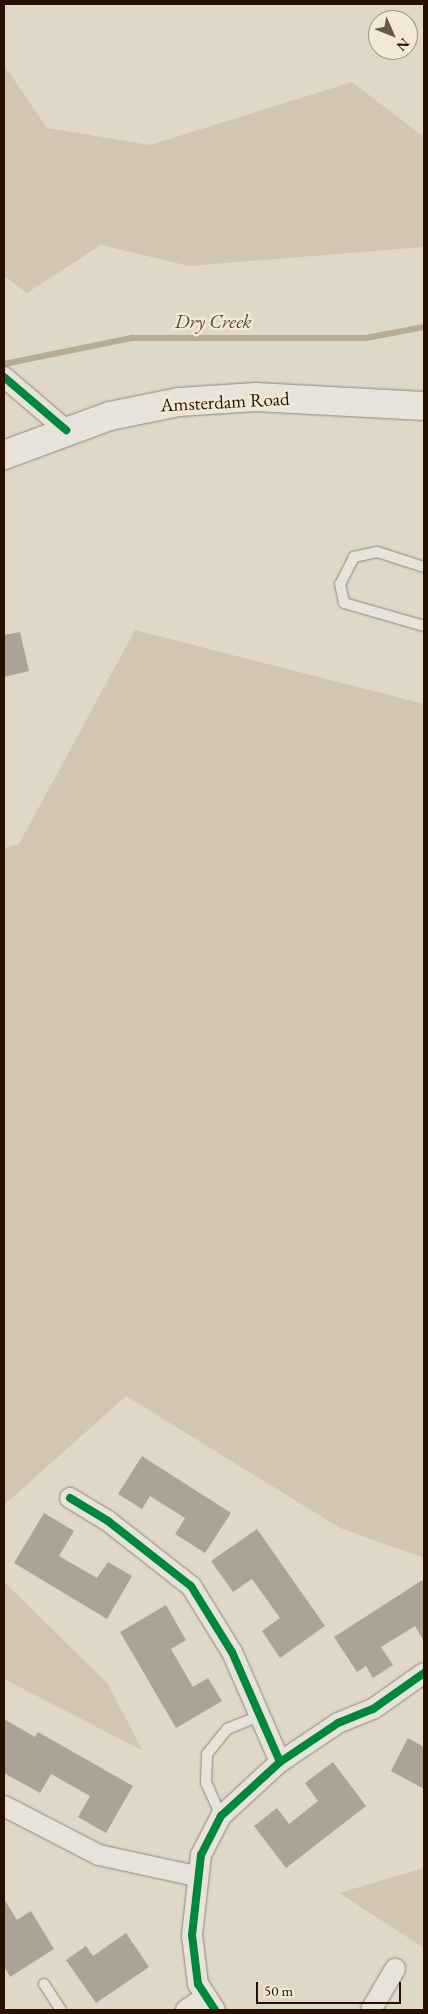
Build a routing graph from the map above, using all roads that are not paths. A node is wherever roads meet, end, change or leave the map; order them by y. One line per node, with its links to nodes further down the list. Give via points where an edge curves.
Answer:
1 (4, 377): 3 (street, via 37,400)
2 (424, 406): 3 (main road, Amsterdam Road, via 256,397 179,402)
3 (66, 430): 4 (main road, Amsterdam Road)
4 (4, 455)
5 (424, 567): 6 (lane, via 377,552 354,556 340,584 344,603)
6 (424, 626)
7 (70, 1498): 9 (street, via 108,1521 191,1586 232,1652)
8 (424, 1673): 10 (street, via 373,1709 338,1724)
9 (260, 1716): 10 (street); 12 (lane, via 227,1729 207,1754 206,1783)
10 (280, 1762): 12 (street)
11 (4, 1806): 13 (street, via 99,1855)
12 (221, 1816): 13 (street, via 208,1836)
13 (196, 1876): 16 (street, via 192,1936 198,1984)
14 (395, 1969): 19 (street)
15 (44, 1984): 17 (lane)
16 (210, 2004): 18 (street)
17 (60, 2010)
18 (186, 2010)
19 (371, 2010)

